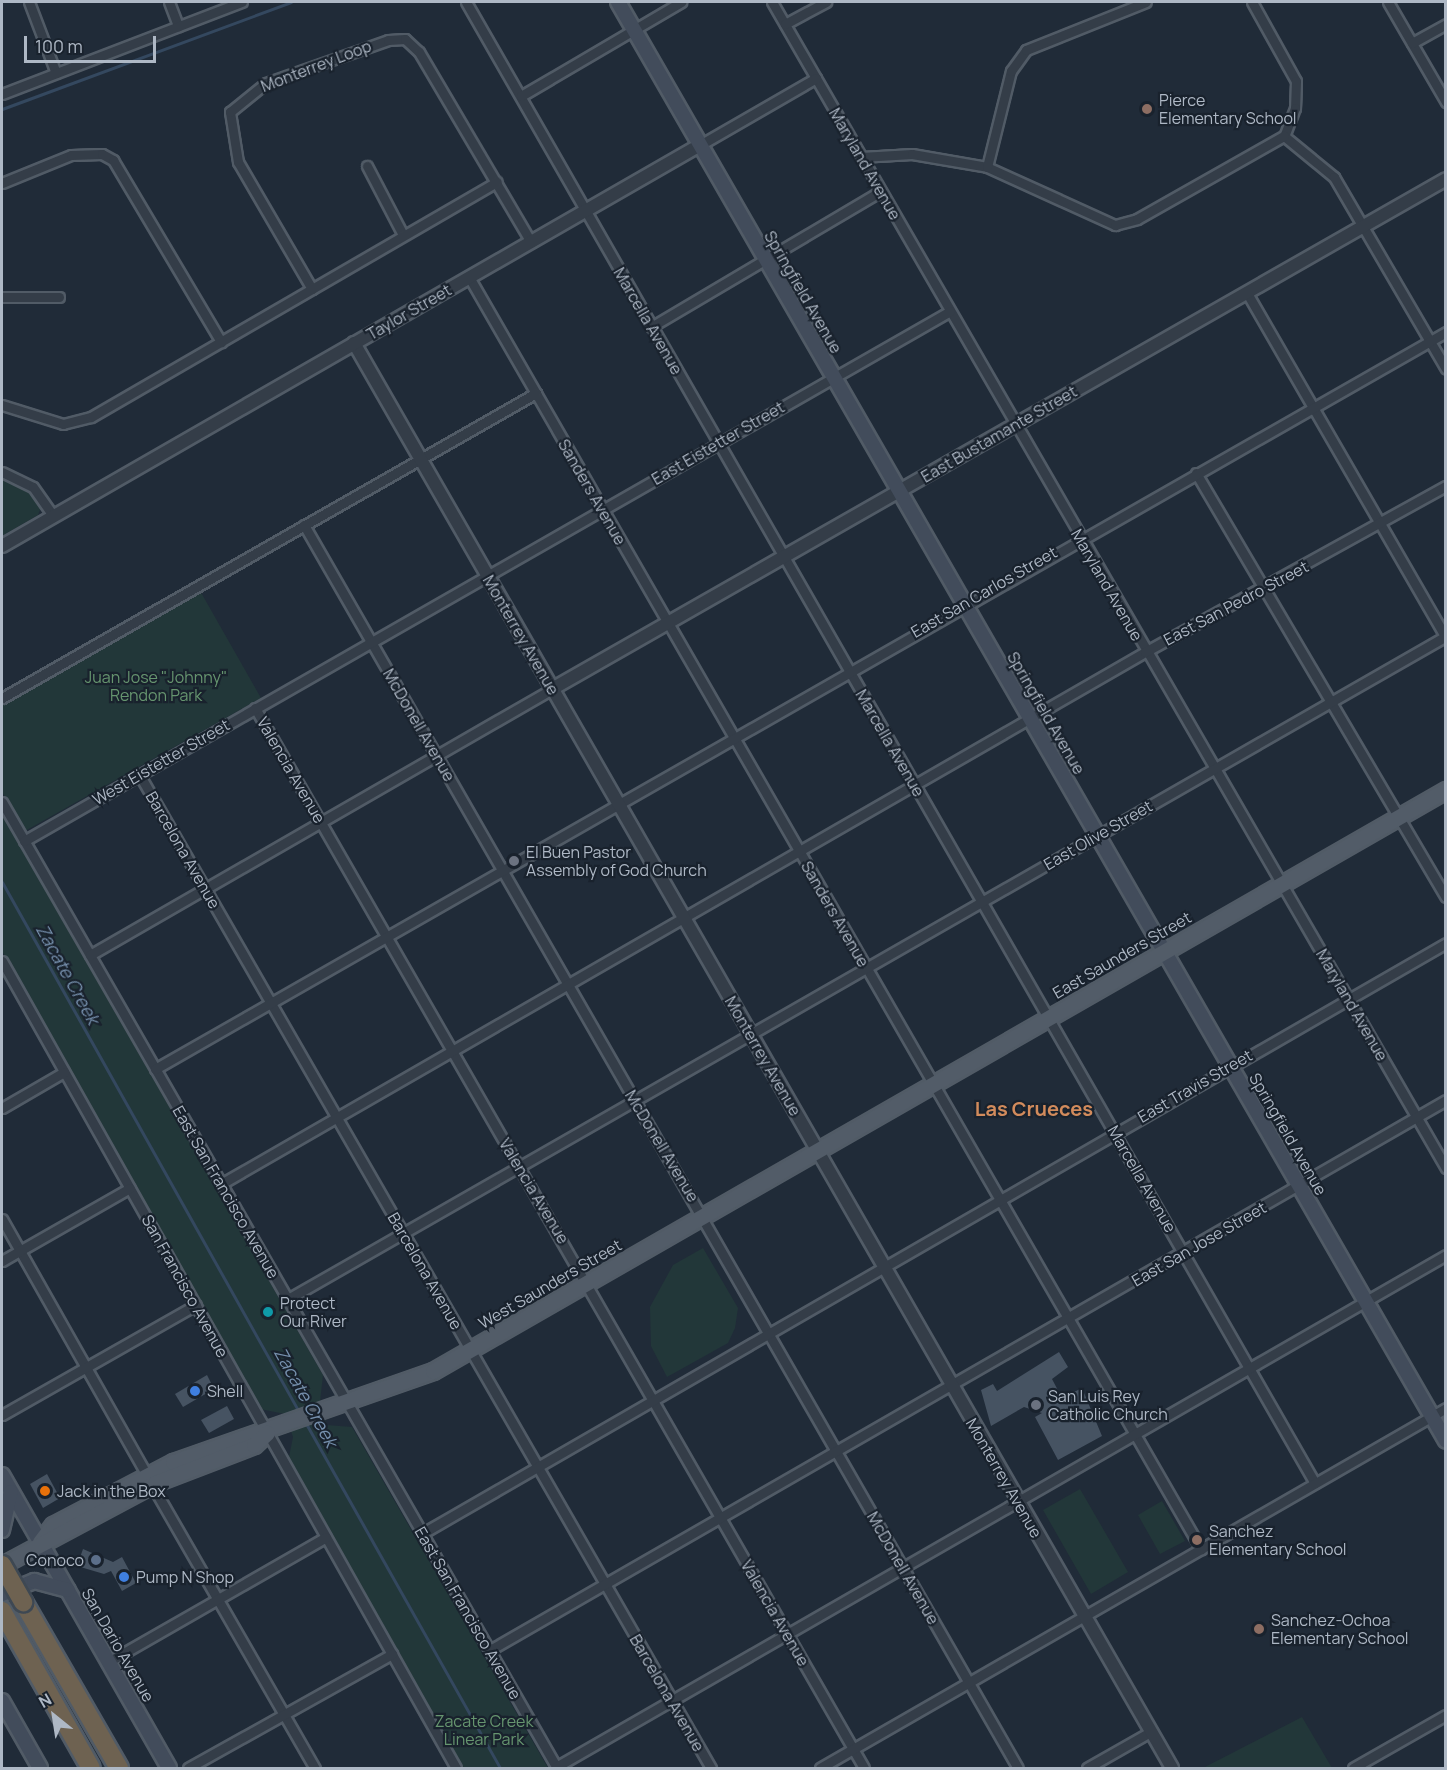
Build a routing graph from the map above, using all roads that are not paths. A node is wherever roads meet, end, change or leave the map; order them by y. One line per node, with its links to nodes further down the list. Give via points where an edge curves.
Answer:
1 (29, 2): 17 (street)
2 (169, 2): 14 (street)
3 (242, 2): 14 (street)
4 (466, 2): 20 (street, Marcella Avenue)
5 (618, 2): 15 (main road, Springfield Avenue)
6 (681, 2): 15 (street)
7 (772, 2): 12 (street, Maryland Avenue)
8 (826, 2): 12 (street)
9 (1146, 2): 26 (street, via 1026,50 1011,71)
10 (1252, 2): 22 (street, via 1296,81 1295,108)
11 (1388, 2): 16 (street)
12 (785, 24): 18 (street, Maryland Avenue)
13 (1446, 24): 16 (street)
14 (178, 26): 17 (street)
15 (633, 29): 20 (street); 23 (main road, Springfield Avenue)
16 (1412, 43): 21 (street)
17 (56, 73): 19 (street)
18 (816, 78): 23 (street, Taylor Street); 24 (street, Maryland Avenue)
19 (2, 94)
20 (521, 96): 31 (street, Marcella Avenue)
21 (1446, 102)
22 (1284, 135): 26 (street, via 1137,219 1115,225); 32 (street, via 1326,167)
23 (700, 146): 31 (street, Taylor Street); 35 (main road, Springfield Avenue)
24 (861, 157): 26 (street, via 912,154); 30 (street, Maryland Avenue)
25 (367, 166): 33 (street)
26 (987, 167)
27 (1446, 178): 32 (street, East Bustamante Street)
28 (2, 183): 45 (street, via 72,155 102,154 113,160)
29 (497, 183): 33 (street); 34 (street, Monterrey Loop); 37 (street, Monterrey Loop, via 431,69 405,39 372,43 266,83 230,111 231,140 238,162)
30 (881, 191): 35 (street); 41 (street, Maryland Avenue)
31 (586, 211): 34 (street, Taylor Street); 42 (street, Marcella Avenue)
32 (1363, 226): 38 (street, East Bustamante Street); 44 (street)
33 (403, 235): 37 (street)
34 (531, 242): 36 (street, Taylor Street)
35 (766, 261): 42 (street); 48 (main road, Springfield Avenue)
36 (469, 278): 46 (street, Taylor Street); 49 (street, Sanders Avenue)
37 (312, 289): 45 (street)
38 (1246, 293): 51 (street); 52 (street, East Bustamante Street)
39 (2, 297): 40 (street)
40 (59, 297)
41 (950, 311): 48 (street, East Eistetter Street); 52 (street, Maryland Avenue)
42 (651, 327): 53 (street, Marcella Avenue)
43 (1446, 332): 44 (street, East San Carlos Street)
44 (1429, 341): 47 (street); 51 (street, East San Carlos Street)
45 (220, 342): 50 (street, via 91,417 63,424)
46 (354, 344): 54 (street, Monterrey Avenue); 60 (street, Taylor Street)
47 (1446, 369)
48 (833, 377): 53 (street, East Eistetter Street); 58 (main road, Springfield Avenue)
49 (536, 393): 54 (street); 59 (street, Sanders Avenue)
50 (2, 405)
51 (1313, 408): 56 (street, East San Carlos Street); 61 (street)
52 (1016, 425): 58 (street, East Bustamante Street); 63 (street, Maryland Avenue)
53 (717, 443): 59 (street, East Eistetter Street); 65 (street, Marcella Avenue)
54 (420, 459): 62 (street); 66 (street, Monterrey Avenue)
55 (2, 472): 60 (street, via 33,487)
56 (1197, 472): 63 (street, East San Carlos Street); 67 (street)
57 (1446, 486): 61 (street, East San Pedro Street)
58 (900, 492): 65 (street, East Bustamante Street); 68 (main road, Springfield Avenue)
59 (602, 509): 66 (street, East Eistetter Street); 69 (street, Sanders Avenue)
60 (53, 516): 64 (street, Taylor Street)
61 (1380, 524): 67 (street, East San Pedro Street); 70 (street)
62 (304, 525): 71 (street, McDonell Avenue); 75 (street)
63 (1080, 537): 68 (street, East San Carlos Street); 72 (street, Maryland Avenue)
64 (2, 546)
65 (784, 557): 69 (street, East Bustamante Street); 73 (street, Marcella Avenue)
66 (486, 575): 71 (street, West Eistetter Street); 74 (street, Monterrey Avenue)
67 (1261, 586): 72 (street, East San Pedro Street); 76 (street)
68 (964, 604): 73 (street, East San Carlos Street); 78 (main road, Springfield Avenue)
69 (668, 623): 74 (street, East Bustamante Street); 79 (street, Sanders Avenue)
70 (1445, 637): 76 (street, East Olive Street)
71 (371, 642): 77 (street, West Eistetter Street); 80 (street, McDonell Avenue)
72 (1145, 652): 78 (street, East San Pedro Street); 81 (street, Maryland Avenue)
73 (849, 670): 79 (street, East San Carlos Street); 83 (street, Marcella Avenue)
74 (552, 689): 80 (street); 86 (street, Monterrey Avenue)
75 (2, 698)
76 (1329, 703): 81 (street, East Olive Street); 87 (street)
77 (255, 708): 82 (street, West Eistetter Street); 88 (street, Valencia Avenue)
78 (1030, 718): 83 (street, East San Pedro Street); 89 (main road, Springfield Avenue)
79 (733, 737): 86 (street, East San Carlos Street); 91 (street, Sanders Avenue)
80 (436, 756): 88 (street); 92 (street, McDonell Avenue)
81 (1213, 769): 89 (street, East Olive Street); 93 (street, Maryland Avenue)
82 (140, 774): 90 (street, West Eistetter Street); 94 (street, Barcelona Avenue)
83 (915, 785): 91 (street, East San Pedro Street); 96 (street, Marcella Avenue)
84 (1446, 790): 87 (main road, East Saunders Street)
85 (2, 802): 90 (street, East San Francisco Avenue)
86 (618, 804): 92 (street, East San Carlos Street); 97 (street, Monterrey Avenue)
87 (1396, 818): 93 (main road, East Saunders Street); 95 (street)
88 (321, 822): 94 (street); 98 (street, Valencia Avenue)
89 (1098, 835): 96 (street, East Olive Street); 100 (main road, Springfield Avenue)
90 (24, 841): 101 (street, East San Francisco Avenue)
91 (799, 852): 97 (street, East San Pedro Street); 103 (street, Sanders Avenue)
92 (502, 870): 98 (street, East San Carlos Street); 104 (street, McDonell Avenue)
93 (1280, 885): 100 (main road, East Saunders Street); 105 (street, Maryland Avenue)
94 (205, 889): 101 (street); 106 (street, Barcelona Avenue)
95 (1446, 897)
96 (982, 901): 103 (street, East Olive Street); 107 (street, Marcella Avenue)
97 (684, 919): 104 (street, East San Pedro Street); 108 (street, Monterrey Avenue)
98 (386, 936): 106 (street, East San Carlos Street); 109 (street, Valencia Avenue)
99 (1446, 944): 105 (street, East Travis Street)
100 (1165, 951): 107 (main road, East Saunders Street); 110 (main road, Springfield Avenue)
101 (90, 955): 111 (street, East San Francisco Avenue)
102 (2, 961): 112 (street, San Francisco Avenue)
103 (866, 968): 108 (street, East Olive Street); 113 (street, Sanders Avenue)
104 (568, 985): 109 (street, East San Pedro Street); 114 (street, McDonell Avenue)
105 (1349, 999): 110 (street, East Travis Street); 117 (street, Maryland Avenue)
106 (271, 1003): 111 (street, East San Carlos Street); 118 (street, Barcelona Avenue)
107 (1050, 1017): 113 (main road, East Saunders Street); 119 (street, Marcella Avenue)
108 (750, 1034): 114 (street, East Olive Street); 120 (street, Monterrey Avenue)
109 (453, 1052): 118 (street, East San Pedro Street); 121 (street, Valencia Avenue)
110 (1229, 1065): 119 (street, East Travis Street); 124 (main road, Springfield Avenue)
111 (155, 1069): 123 (street, East San Francisco Avenue)
112 (64, 1072): 116 (street); 125 (street, San Francisco Avenue)
113 (936, 1083): 120 (main road, East Saunders Street); 126 (street, Sanders Avenue)
114 (634, 1100): 121 (street, East Olive Street); 127 (street, McDonell Avenue)
115 (1446, 1100): 117 (street, East San Jose Street)
116 (2, 1108)
117 (1416, 1117): 122 (street, Maryland Avenue); 124 (street, East San Jose Street)
118 (337, 1118): 123 (street, East San Pedro Street); 129 (street, Barcelona Avenue)
119 (1116, 1133): 126 (street, East Travis Street); 131 (street, Marcella Avenue)
120 (817, 1151): 127 (main road, West Saunders Street); 134 (street, Monterrey Avenue)
121 (519, 1167): 129 (street, East Olive Street); 135 (street, Valencia Avenue)
122 (1446, 1168)
123 (222, 1184): 136 (street, East San Francisco Avenue)
124 (1299, 1185): 131 (street, East San Jose Street); 137 (main road, Springfield Avenue)
125 (130, 1188): 130 (street); 138 (street, San Francisco Avenue)
126 (1002, 1199): 134 (street, East Travis Street); 139 (street, Sanders Avenue)
127 (704, 1216): 135 (main road, West Saunders Street); 140 (street, McDonell Avenue)
128 (2, 1219): 130 (street)
129 (403, 1233): 136 (street, East Olive Street); 141 (street, Barcelona Avenue)
130 (20, 1251): 133 (street); 142 (street)
131 (1184, 1253): 139 (street, East San Jose Street); 143 (street, Marcella Avenue)
132 (1446, 1255): 137 (street)
133 (2, 1262)
134 (883, 1266): 140 (street, East Travis Street); 144 (street, Monterrey Avenue)
135 (588, 1283): 141 (main road, West Saunders Street); 145 (street, Valencia Avenue)
136 (288, 1299): 146 (street, East San Francisco Avenue)
137 (1365, 1301): 143 (street); 149 (main road, Springfield Avenue)
138 (196, 1305): 142 (street); 150 (street, San Francisco Avenue)
139 (1070, 1319): 144 (street, East San Jose Street); 151 (street, Sanders Avenue)
140 (768, 1333): 145 (street, East Travis Street); 153 (street, McDonell Avenue)
141 (471, 1350): 146 (main road, West Saunders Street); 154 (street, Barcelona Avenue)
142 (85, 1368): 148 (street); 156 (street)
143 (1250, 1369): 151 (street); 157 (street, Marcella Avenue)
144 (951, 1386): 153 (street, East San Jose Street); 159 (street, Monterrey Avenue)
145 (653, 1400): 154 (street, East Travis Street); 160 (street, Valencia Avenue)
146 (350, 1404): 150 (main road, West Saunders Street); 162 (street, East San Francisco Avenue)
147 (1446, 1408): 149 (street)
148 (2, 1415)
149 (1431, 1417): 152 (main road, Springfield Avenue); 157 (street)
150 (267, 1433): 156 (main road, West Saunders Street, via 254,1444); 163 (street, San Francisco Avenue)
151 (1136, 1434): 159 (street); 165 (street, Sanders Avenue)
152 (1446, 1441)
153 (836, 1452): 160 (street, East San Jose Street); 167 (street, McDonell Avenue)
154 (538, 1466): 162 (street, East Travis Street); 168 (street, Barcelona Avenue)
155 (2, 1475): 158 (main road, San Dario Avenue)
156 (149, 1480): 164 (main road, West Saunders Street, via 60,1537); 171 (street)
157 (1316, 1483): 165 (street)
158 (11, 1492): 161 (main road); 164 (main road, San Dario Avenue)
159 (1018, 1502): 167 (street); 173 (street, Monterrey Avenue)
160 (721, 1518): 168 (street, East San Jose Street); 174 (street, Valencia Avenue)
161 (2, 1530)
162 (423, 1533): 175 (street, East San Francisco Avenue)
163 (326, 1537): 171 (street); 176 (street, San Francisco Avenue)
164 (40, 1542): 166 (main road, West Saunders Street); 169 (main road, San Dario Avenue)
165 (1201, 1549): 173 (street)
166 (2, 1565): 188 (highway, bridge)
167 (902, 1568): 174 (street); 178 (street, McDonell Avenue)
168 (605, 1584): 175 (street, East San Jose Street); 179 (street, Barcelona Avenue)
169 (68, 1590): 170 (main road, via 34,1581); 177 (main road, San Dario Avenue)
170 (2, 1594)
171 (217, 1599): 177 (street); 181 (street)
172 (2, 1612): 187 (highway)
173 (1084, 1617): 178 (street); 184 (street, Monterrey Avenue)
174 (787, 1634): 179 (street); 185 (street, Valencia Avenue)
175 (490, 1650): 193 (street, East San Francisco Avenue)
176 (392, 1654): 181 (street); 192 (street, San Francisco Avenue)
177 (108, 1662): 189 (main road, San Dario Avenue)
178 (969, 1683): 185 (street); 197 (street, McDonell Avenue)
179 (671, 1700): 193 (street); 194 (street, Barcelona Avenue)
180 (2, 1701): 183 (main road)
181 (284, 1714): 190 (street); 191 (street)
182 (1446, 1715): 200 (street)
183 (6, 1718): 186 (main road)
184 (1150, 1732): 198 (street); 199 (street, Monterrey Avenue)
185 (853, 1750): 195 (street); 196 (street, Valencia Avenue)
186 (40, 1768)
187 (92, 1768)
188 (119, 1768)
189 (169, 1768)
190 (188, 1768)
191 (315, 1768)
192 (456, 1768)
193 (556, 1768)
194 (711, 1768)
195 (820, 1768)
196 (864, 1768)
197 (1018, 1768)
198 (1088, 1768)
199 (1172, 1768)
200 (1353, 1768)

